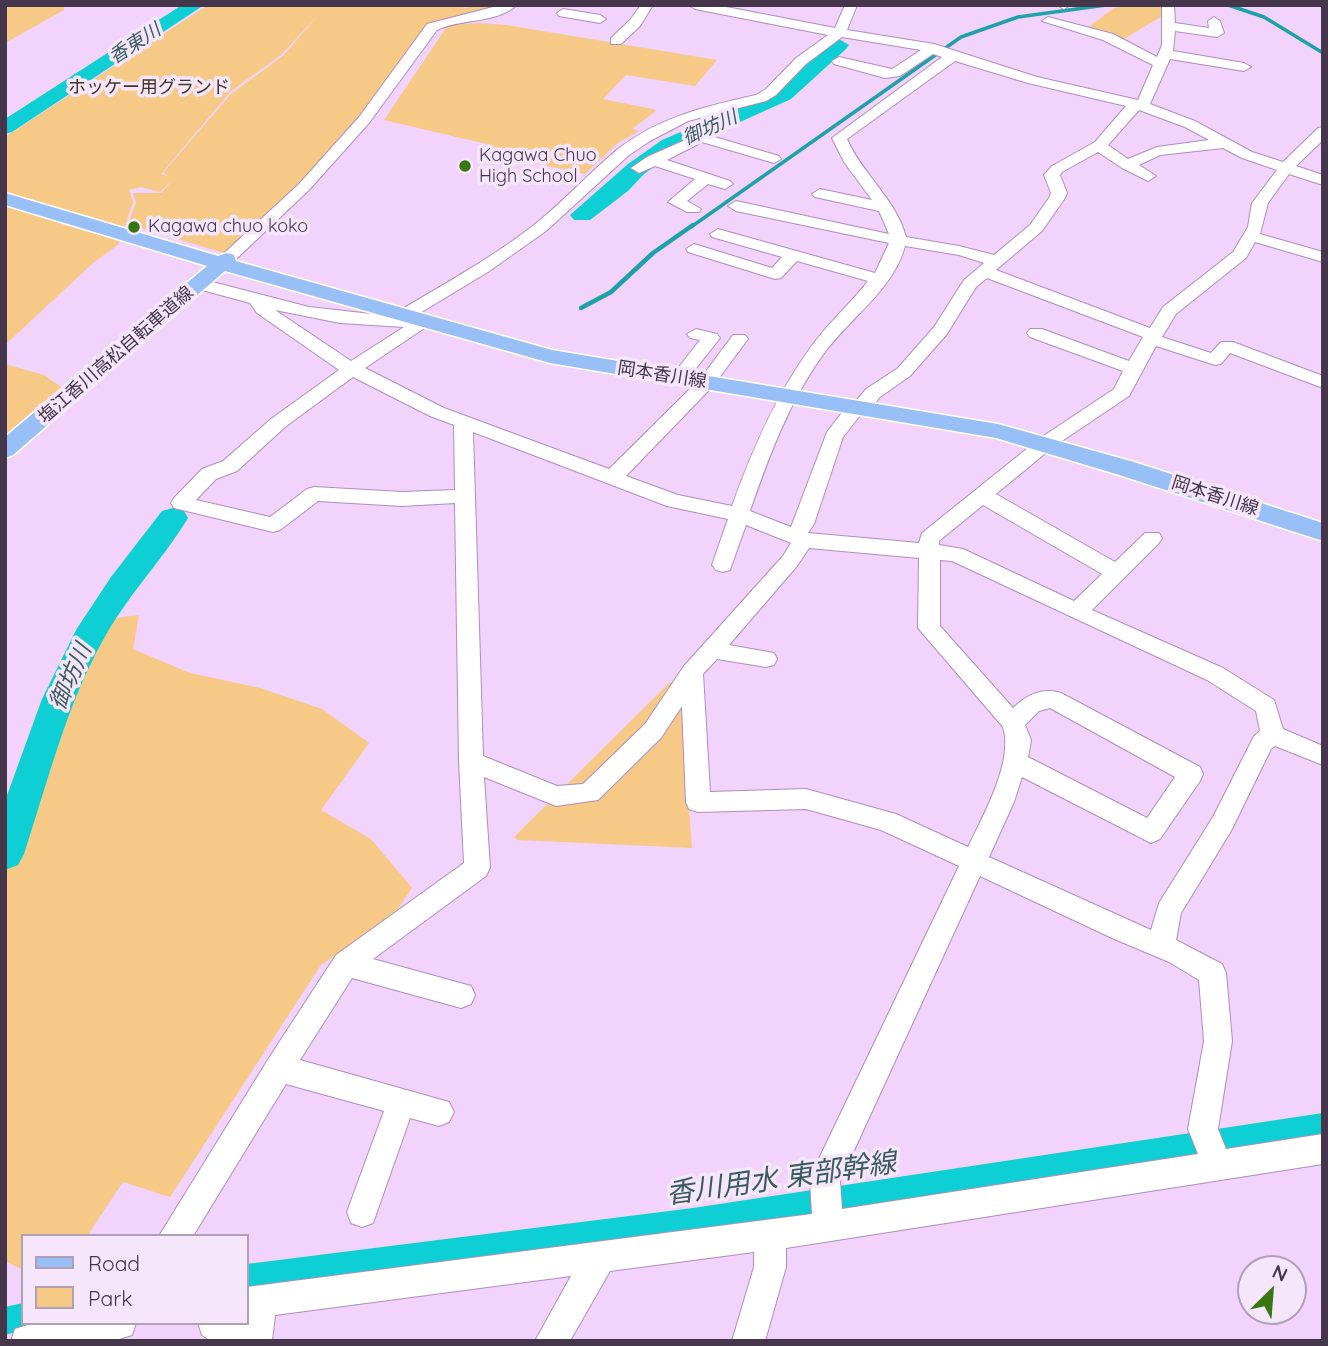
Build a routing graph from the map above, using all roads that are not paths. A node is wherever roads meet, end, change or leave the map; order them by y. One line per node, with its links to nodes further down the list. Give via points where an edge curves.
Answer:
1 (511, 5): 44 (street, via 432,27 358,127 304,187)
2 (593, 5): 9 (street)
3 (647, 5): 15 (street)
4 (695, 5): 7 (street)
5 (851, 5): 14 (street)
6 (1168, 5): 13 (street)
7 (766, 12): 14 (street)
8 (563, 13): 9 (street)
9 (583, 16): 10 (street)
10 (600, 19)
11 (1048, 20): 18 (street)
12 (1214, 21): 13 (street, via 1217,33)
13 (1168, 26): 18 (street, via 1169,46)
14 (839, 33): 16 (street); 23 (street, via 761,98 683,118)
15 (616, 41)
16 (934, 48): 17 (street); 19 (street, via 895,74)
17 (952, 57): 21 (street); 37 (street, via 839,138)
18 (1163, 59): 20 (street); 21 (street)
19 (839, 61)
20 (1244, 67)
21 (1139, 105): 24 (street); 25 (street)
22 (1323, 131): 29 (street)
23 (645, 138): 26 (street); 49 (street, via 540,228)
24 (1226, 144): 28 (street, via 1157,151); 29 (street)
25 (1100, 145): 28 (street); 45 (street, via 1056,169 1052,175 1057,198 1036,228)
26 (672, 150): 27 (street, via 701,137); 31 (street, via 646,164)
27 (774, 159)
28 (1127, 164): 30 (street)
29 (1286, 168): 32 (street); 40 (street, via 1261,203)
30 (1148, 176)
31 (706, 178): 33 (street); 38 (street, via 676,202)
32 (1323, 180)
33 (725, 184)
34 (820, 194): 37 (street)
35 (5, 199): 44 (main road, 岡本香川線)
36 (736, 206): 41 (street)
37 (883, 207): 41 (street)
38 (693, 209)
39 (722, 235): 42 (street); 42 (street, via 701,251 775,274)
40 (1251, 236): 43 (street, via 1292,240); 52 (street, via 1240,255 1169,311)
41 (898, 240): 45 (street, via 966,251); 46 (street, via 892,259)
42 (794, 255): 46 (street)
43 (1323, 257)
44 (223, 261): 47 (main road, 塩江香川高松自転車道線); 49 (main road, 岡本香川線)
45 (990, 267): 52 (street); 60 (street, via 970,284 941,330 904,372)
46 (877, 279): 59 (street, via 819,348)
47 (197, 283): 48 (street); 63 (main road, 塩江香川高松自転車道線)
48 (258, 302): 49 (street, via 398,324); 55 (street)
49 (416, 318): 55 (street); 56 (main road, 岡本香川線, via 551,356)
50 (696, 334): 56 (street, via 711,338)
51 (1036, 334): 54 (street)
52 (1152, 337): 54 (street); 58 (street, via 1215,360 1227,346)
53 (739, 339): 57 (street)
54 (1133, 369): 62 (street, via 1122,392)
55 (350, 370): 61 (street); 65 (street, via 278,422 230,466 209,474 181,503 273,525 314,494 402,499)
56 (680, 377): 57 (main road, 岡本香川線)
57 (707, 382): 59 (main road, 岡本香川線); 64 (street)
58 (1323, 382)
59 (787, 395): 60 (main road, 岡本香川線); 67 (street)
60 (860, 407): 62 (main road, 岡本香川線); 69 (street, via 834,436)
61 (463, 422): 64 (street); 65 (street)
62 (1046, 443): 66 (street); 68 (main road, 岡本香川線)
63 (5, 450)
64 (612, 478): 67 (street, via 674,501)
65 (463, 496): 81 (street)
66 (983, 496): 71 (street, via 938,528); 73 (street)
67 (738, 514): 69 (street); 72 (street)
68 (1323, 532)
69 (799, 538): 71 (street); 75 (street, via 790,561)
70 (1152, 538): 73 (street)
71 (927, 549): 74 (street, via 956,554); 78 (street, via 929,628)
72 (723, 565)
73 (1117, 573): 74 (street)
74 (1077, 612): 79 (street, via 1215,674 1266,706)
75 (712, 650): 76 (street); 77 (street)
76 (766, 659)
77 (692, 673): 81 (street, via 653,731 589,793 556,796); 83 (street, via 698,802 806,799 887,821)
78 (1013, 723): 82 (street, via 1019,740); 82 (street, via 1032,703 1053,699 1191,774 1151,832)
79 (1273, 735): 80 (street); 84 (street, via 1262,743 1222,824 1168,911)
80 (1323, 756)
81 (471, 761): 85 (street, via 477,867)
82 (1015, 762): 83 (street)
83 (975, 864): 84 (street); 93 (street, via 825,1180)
84 (1162, 946): 91 (street, via 1212,973 1218,1041 1203,1129)
85 (346, 964): 86 (street); 87 (street)
86 (461, 995)
87 (279, 1068): 88 (street); 94 (street)
88 (402, 1101): 89 (street); 92 (street)
89 (439, 1112)
90 (1323, 1149): 91 (street)
91 (1218, 1164): 93 (street)
92 (362, 1212)
93 (828, 1226): 95 (street)
94 (176, 1234)
95 (770, 1235): 96 (street); 105 (street, via 770,1267)
96 (601, 1256): 97 (street); 104 (street)
97 (254, 1302): 103 (street)
98 (110, 1325): 100 (street)
99 (218, 1325): 102 (street, via 232,1336)
100 (77, 1332): 101 (street)
101 (27, 1341)
102 (228, 1341)
103 (256, 1341)
104 (551, 1341)
105 (748, 1341)

